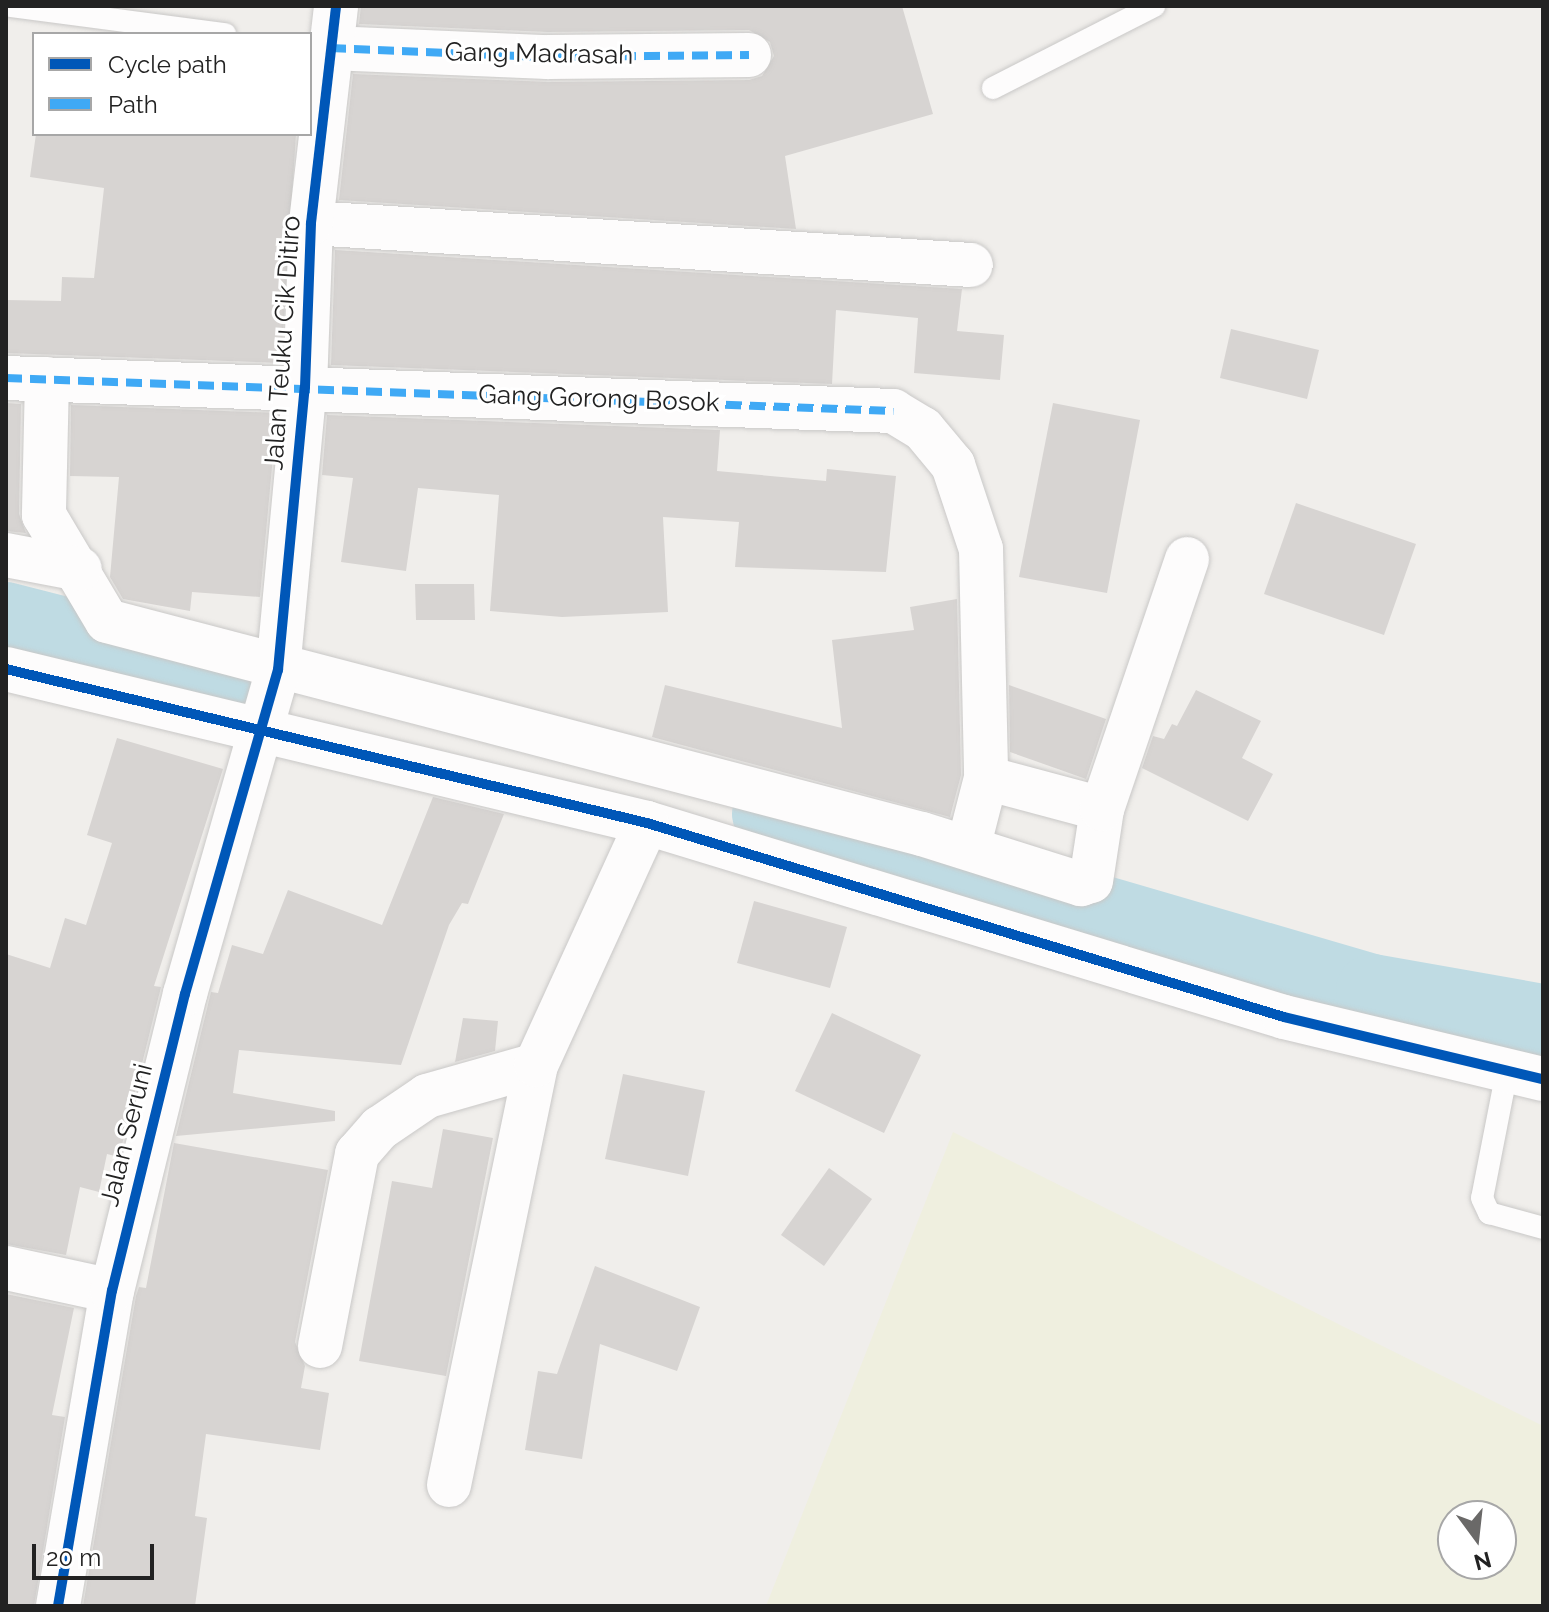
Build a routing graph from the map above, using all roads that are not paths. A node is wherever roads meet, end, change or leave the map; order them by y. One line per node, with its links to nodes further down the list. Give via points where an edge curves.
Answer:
1 (11, 6): 3 (lane)
2 (1154, 6): 6 (lane)
3 (210, 32)
4 (325, 33): 5 (street, Gang Madrasah, via 548,57); 7 (street, Jalan Teuku Cik Ditiro)
5 (749, 55)
6 (993, 88)
7 (311, 223): 8 (street); 10 (street, Jalan Teuku Cik Ditiro)
8 (971, 265)
9 (27, 379): 10 (street, Gang Gorong Bosok); 13 (street, via 44,515)
10 (305, 387): 15 (street, Jalan Teuku Cik Ditiro); 16 (street, Gang Gorong Bosok, via 893,411 923,429 953,465 978,533)
11 (6, 555): 13 (street)
12 (1187, 559): 17 (street)
13 (80, 569): 15 (street, via 97,613 107,621)
14 (20, 673): 15 (street)
15 (270, 700): 18 (street); 19 (street); 24 (street, Jalan Seruni, via 181,1009)
16 (986, 778): 17 (street); 19 (street)
17 (1102, 809): 19 (street, via 1088,884)
18 (647, 823): 20 (street); 21 (street, via 1284,1017)
19 (968, 848)
20 (536, 1065): 25 (street, via 427,1096 380,1128 357,1154); 26 (street)
21 (1525, 1075): 22 (lane, via 1482,1198 1489,1213)
22 (1543, 1228)
23 (6, 1268): 24 (street)
24 (112, 1291): 27 (street, Jalan Seruni)
25 (320, 1346)
26 (449, 1485)
27 (58, 1606)

